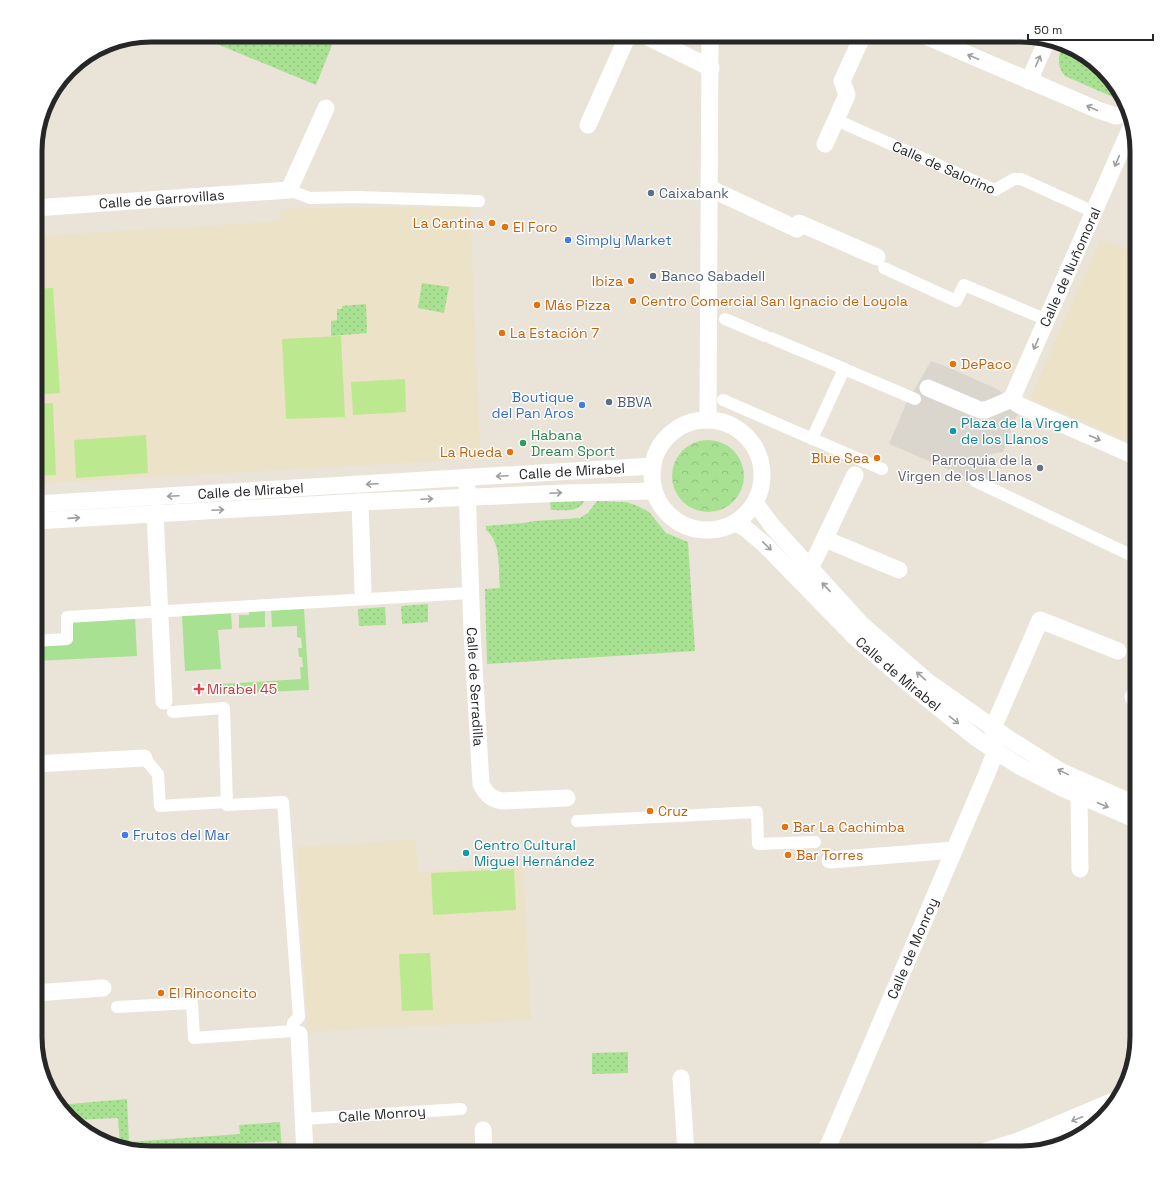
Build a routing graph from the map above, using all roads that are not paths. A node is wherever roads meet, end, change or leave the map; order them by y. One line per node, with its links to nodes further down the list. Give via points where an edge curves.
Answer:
1 (625, 42): 12 (street)
2 (658, 42): 7 (street)
3 (710, 42): 7 (street)
4 (860, 42): 11 (street, via 842,81 847,95)
5 (939, 42): 8 (street, one-way to 5)
6 (1045, 45): 8 (street, one-way to 6)
7 (711, 68): 15 (street)
8 (1029, 81): 10 (street, one-way to 8, via 1107,114)
9 (326, 108): 16 (street)
10 (1124, 114)
11 (836, 120): 14 (street); 19 (street, Calle de Salorino, via 995,190 1014,179 1021,179)
12 (588, 125)
13 (1128, 133): 19 (street, Calle de Nuñomoral, one-way to 19)
14 (825, 144)
15 (709, 188): 20 (street, via 797,229 799,223); 28 (street)
16 (289, 190): 17 (street, Calle de Garrovillas, via 310,198); 18 (street, Calle de Garrovillas)
17 (479, 201)
18 (42, 208)
19 (1094, 212): 22 (street, Calle de Nuñomoral)
20 (881, 262): 22 (street, via 956,301 964,285)
21 (725, 319): 23 (street)
22 (1047, 320): 27 (street, Calle de Nuñomoral, one-way to 27, via 1016,390)
23 (846, 370): 25 (street); 29 (street)
24 (928, 388): 27 (street, via 980,410)
25 (915, 399)
26 (723, 400): 29 (street)
27 (1017, 402): 30 (street, one-way to 30)
28 (708, 419): 31 (street, via 682,426 666,438 656,454); 40 (street, via 724,422 742,431 756,448 763,472)
29 (812, 439): 32 (street)
30 (1130, 454)
31 (653, 466): 34 (street, Calle de Mirabel, one-way to 34); 36 (street, via 651,478)
32 (882, 469)
33 (856, 475): 44 (street)
34 (466, 478): 37 (street); 39 (street, Calle de Mirabel, one-way to 39)
35 (975, 481): 45 (street)
36 (654, 491): 37 (street, Calle de Mirabel, one-way to 36); 43 (street, via 661,506 672,518 694,529 712,530)
37 (467, 497): 38 (street, Calle de Mirabel, one-way to 37); 49 (street, Calle de Serradilla)
38 (360, 502): 41 (street, Calle de Mirabel, one-way to 38); 50 (street)
39 (42, 504)
40 (756, 504): 43 (street); 46 (street, Calle de Mirabel)
41 (155, 514): 42 (street, Calle de Mirabel, one-way to 41); 51 (street)
42 (42, 521)
43 (736, 523): 48 (street, Calle de Mirabel, one-way to 48, via 764,544)
44 (825, 539): 46 (street); 47 (street)
45 (1130, 555)
46 (810, 569): 48 (street); 55 (street, Calle de Mirabel, one-way to 46, via 928,682 862,625)
47 (899, 570)
48 (808, 589): 56 (street, Calle de Mirabel, one-way to 56, via 852,635)
49 (470, 592): 50 (street); 60 (street, Calle de Serradilla, via 481,784 485,793 502,801)
50 (364, 595): 51 (street)
51 (159, 612): 52 (street, via 67,617 67,639); 54 (street)
52 (42, 641)
53 (1118, 651): 55 (street, via 1040,620)
54 (168, 706): 62 (street, via 224,708)
55 (993, 728): 56 (street); 61 (street, Calle de Mirabel, one-way to 55, via 1060,772)
56 (995, 752): 59 (street, Calle de Mirabel); 66 (street, Calle de Monroy)
57 (144, 758): 58 (street); 62 (street, via 158,774 160,806)
58 (42, 764)
59 (1079, 795): 63 (street, Calle de Mirabel, one-way to 63); 68 (street)
60 (567, 798)
61 (1130, 802)
62 (227, 804): 72 (street, via 283,802 299,1017 293,1023)
63 (1130, 817)
64 (577, 821): 65 (street, via 757,812 758,844)
65 (815, 842)
66 (954, 850): 67 (street); 81 (street, Calle de Monroy)
67 (830, 860)
68 (1080, 869)
69 (103, 988): 70 (street)
70 (42, 992)
71 (117, 1007): 72 (street, via 192,1003 194,1038)
72 (296, 1032): 76 (street)
73 (681, 1078): 80 (street)
74 (1104, 1108): 82 (main road, one-way to 82)
75 (461, 1109): 76 (street, Calle Monroy)
76 (304, 1119): 78 (street)
77 (483, 1130): 79 (street)
78 (305, 1146)
79 (484, 1146)
80 (686, 1146)
81 (829, 1146)
82 (1008, 1146)

